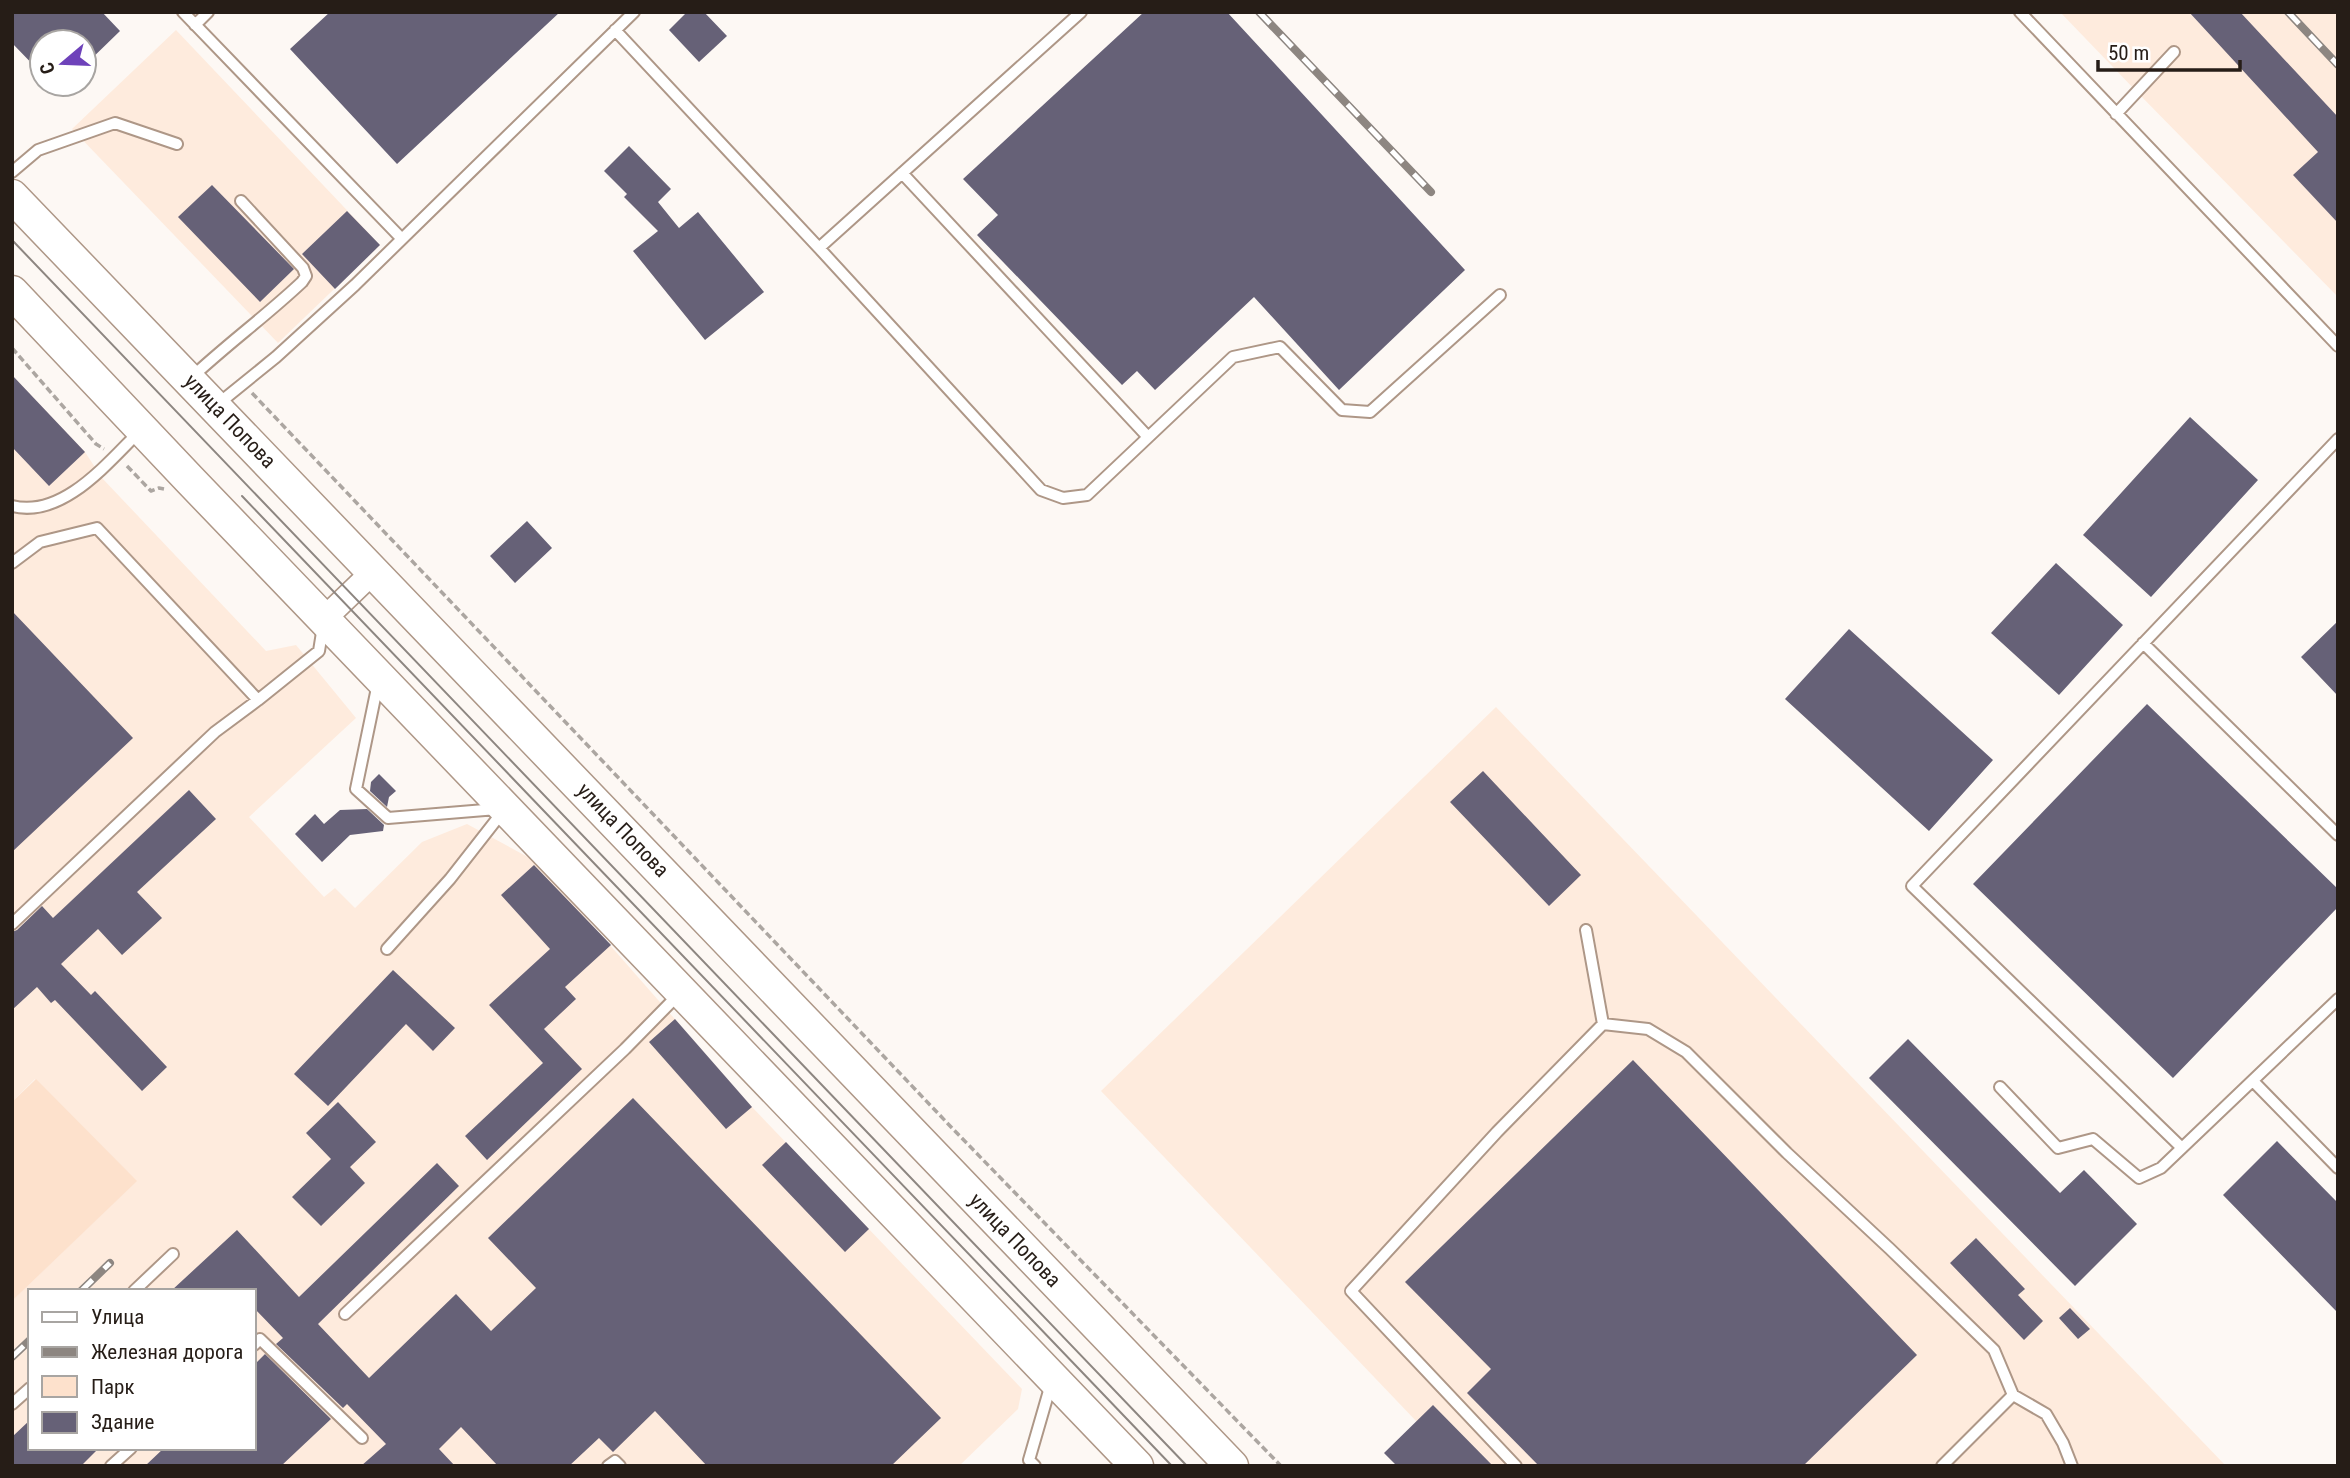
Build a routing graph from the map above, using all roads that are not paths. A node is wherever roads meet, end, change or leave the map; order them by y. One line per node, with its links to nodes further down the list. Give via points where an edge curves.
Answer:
1 (183, 12): 6 (lane)
2 (208, 12): 6 (lane)
3 (634, 12): 7 (lane)
4 (1081, 12): 12 (lane)
5 (2020, 12): 9 (lane)
6 (195, 25): 15 (lane)
7 (615, 30): 15 (lane); 16 (lane)
8 (2174, 52): 9 (lane)
9 (2116, 114): 19 (lane)
10 (177, 144): 11 (lane, via 115,122 38,150)
11 (12, 172)
12 (902, 173): 16 (lane); 23 (lane)
13 (12, 196): 20 (main road, улица Попова)
14 (241, 201): 20 (lane, via 306,276)
15 (402, 239): 21 (lane)
16 (819, 248): 23 (lane, via 1041,490 1063,498 1087,495)
17 (12, 292): 22 (main road)
18 (1500, 295): 23 (lane, via 1370,412 1342,410 1280,347 1233,357)
19 (2338, 346)
20 (190, 379): 21 (main road, улица Попова)
21 (216, 406): 27 (main road, улица Попова)
22 (141, 429): 25 (lane, via 73,493 39,506); 28 (main road)
23 (1148, 437)
24 (2338, 439): 29 (lane)
25 (12, 506)
26 (12, 563): 31 (lane, via 40,542 97,528)
27 (374, 571): 28 (street); 59 (main road, улица Попова)
28 (324, 619): 30 (main road); 31 (lane, via 319,651)
29 (2143, 643): 33 (lane); 42 (lane, via 1912,886)
30 (379, 677): 32 (main road); 32 (lane, via 356,789 388,818)
31 (258, 701): 34 (lane, via 215,732)
32 (505, 808): 36 (lane); 37 (main road)
33 (2338, 835)
34 (12, 924)
35 (1586, 930): 39 (lane)
36 (387, 949)
37 (681, 992): 46 (lane); 48 (main road)
38 (2338, 999): 40 (lane)
39 (1603, 1024): 50 (lane, via 1647,1029 1686,1052 1994,1350); 60 (lane, via 1351,1291)
40 (2253, 1081): 42 (lane); 43 (lane)
41 (2000, 1087): 42 (lane, via 2059,1147 2093,1139 2139,1178 2161,1168)
42 (2182, 1148)
43 (2338, 1168)
44 (173, 1254): 45 (lane)
45 (136, 1289)
46 (345, 1314)
47 (256, 1343): 52 (lane, via 261,1339)
48 (1053, 1378): 57 (lane, via 1030,1460); 58 (main road)
49 (28, 1390): 51 (lane)
50 (2013, 1395): 61 (lane); 62 (lane, via 2046,1414)
51 (12, 1404)
52 (362, 1438)
53 (129, 1450): 54 (lane)
54 (111, 1466)
55 (608, 1466): 56 (lane, via 615,1461)
56 (620, 1466)
57 (1035, 1466)
58 (1137, 1466)
59 (1232, 1466)
60 (1516, 1466)
61 (1942, 1466)
62 (2072, 1466)

